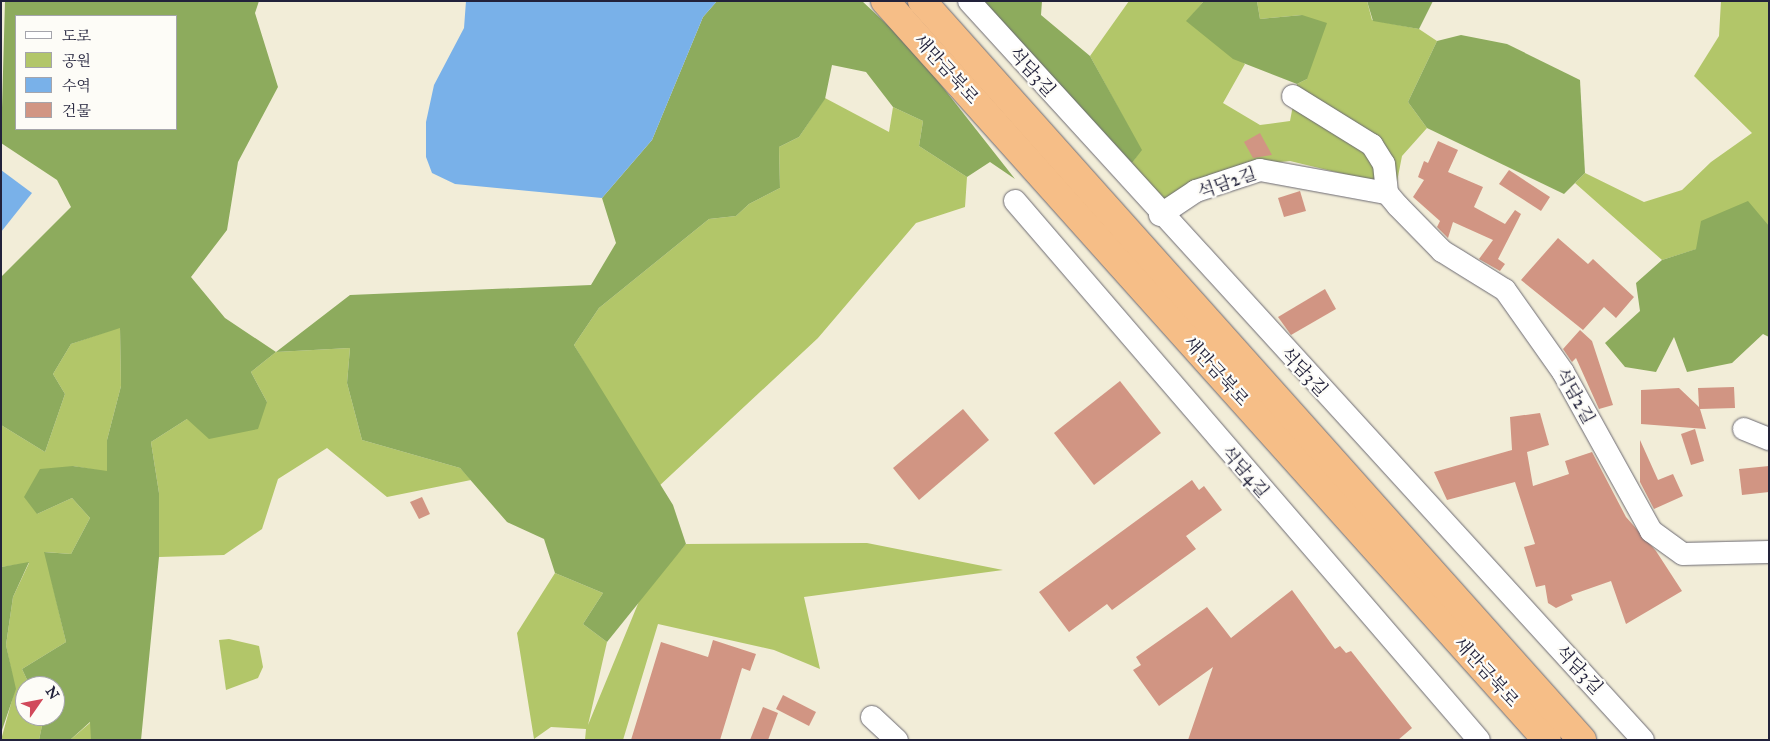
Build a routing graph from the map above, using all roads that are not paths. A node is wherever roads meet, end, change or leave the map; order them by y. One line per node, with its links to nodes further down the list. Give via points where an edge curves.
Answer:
1 (886, 1): 14 (highway, 새만금북로)
2 (922, 1): 15 (highway, 새만금북로)
3 (969, 1): 7 (street, 석담3길)
4 (1293, 96): 5 (street, via 1372,145 1384,164)
5 (1387, 193): 7 (street, 석담2길, via 1260,170 1196,192); 10 (street, 석담2길, via 1442,251 1505,290 1563,372 1651,531 1682,554)
6 (1015, 201): 13 (street, 석담4길)
7 (1160, 215): 16 (street, 석담3길)
8 (1744, 429): 9 (street)
9 (1769, 439)
10 (1769, 552)
11 (872, 717): 12 (street)
12 (897, 740)
13 (1478, 740)
14 (1547, 740)
15 (1582, 740)
16 (1643, 740)

